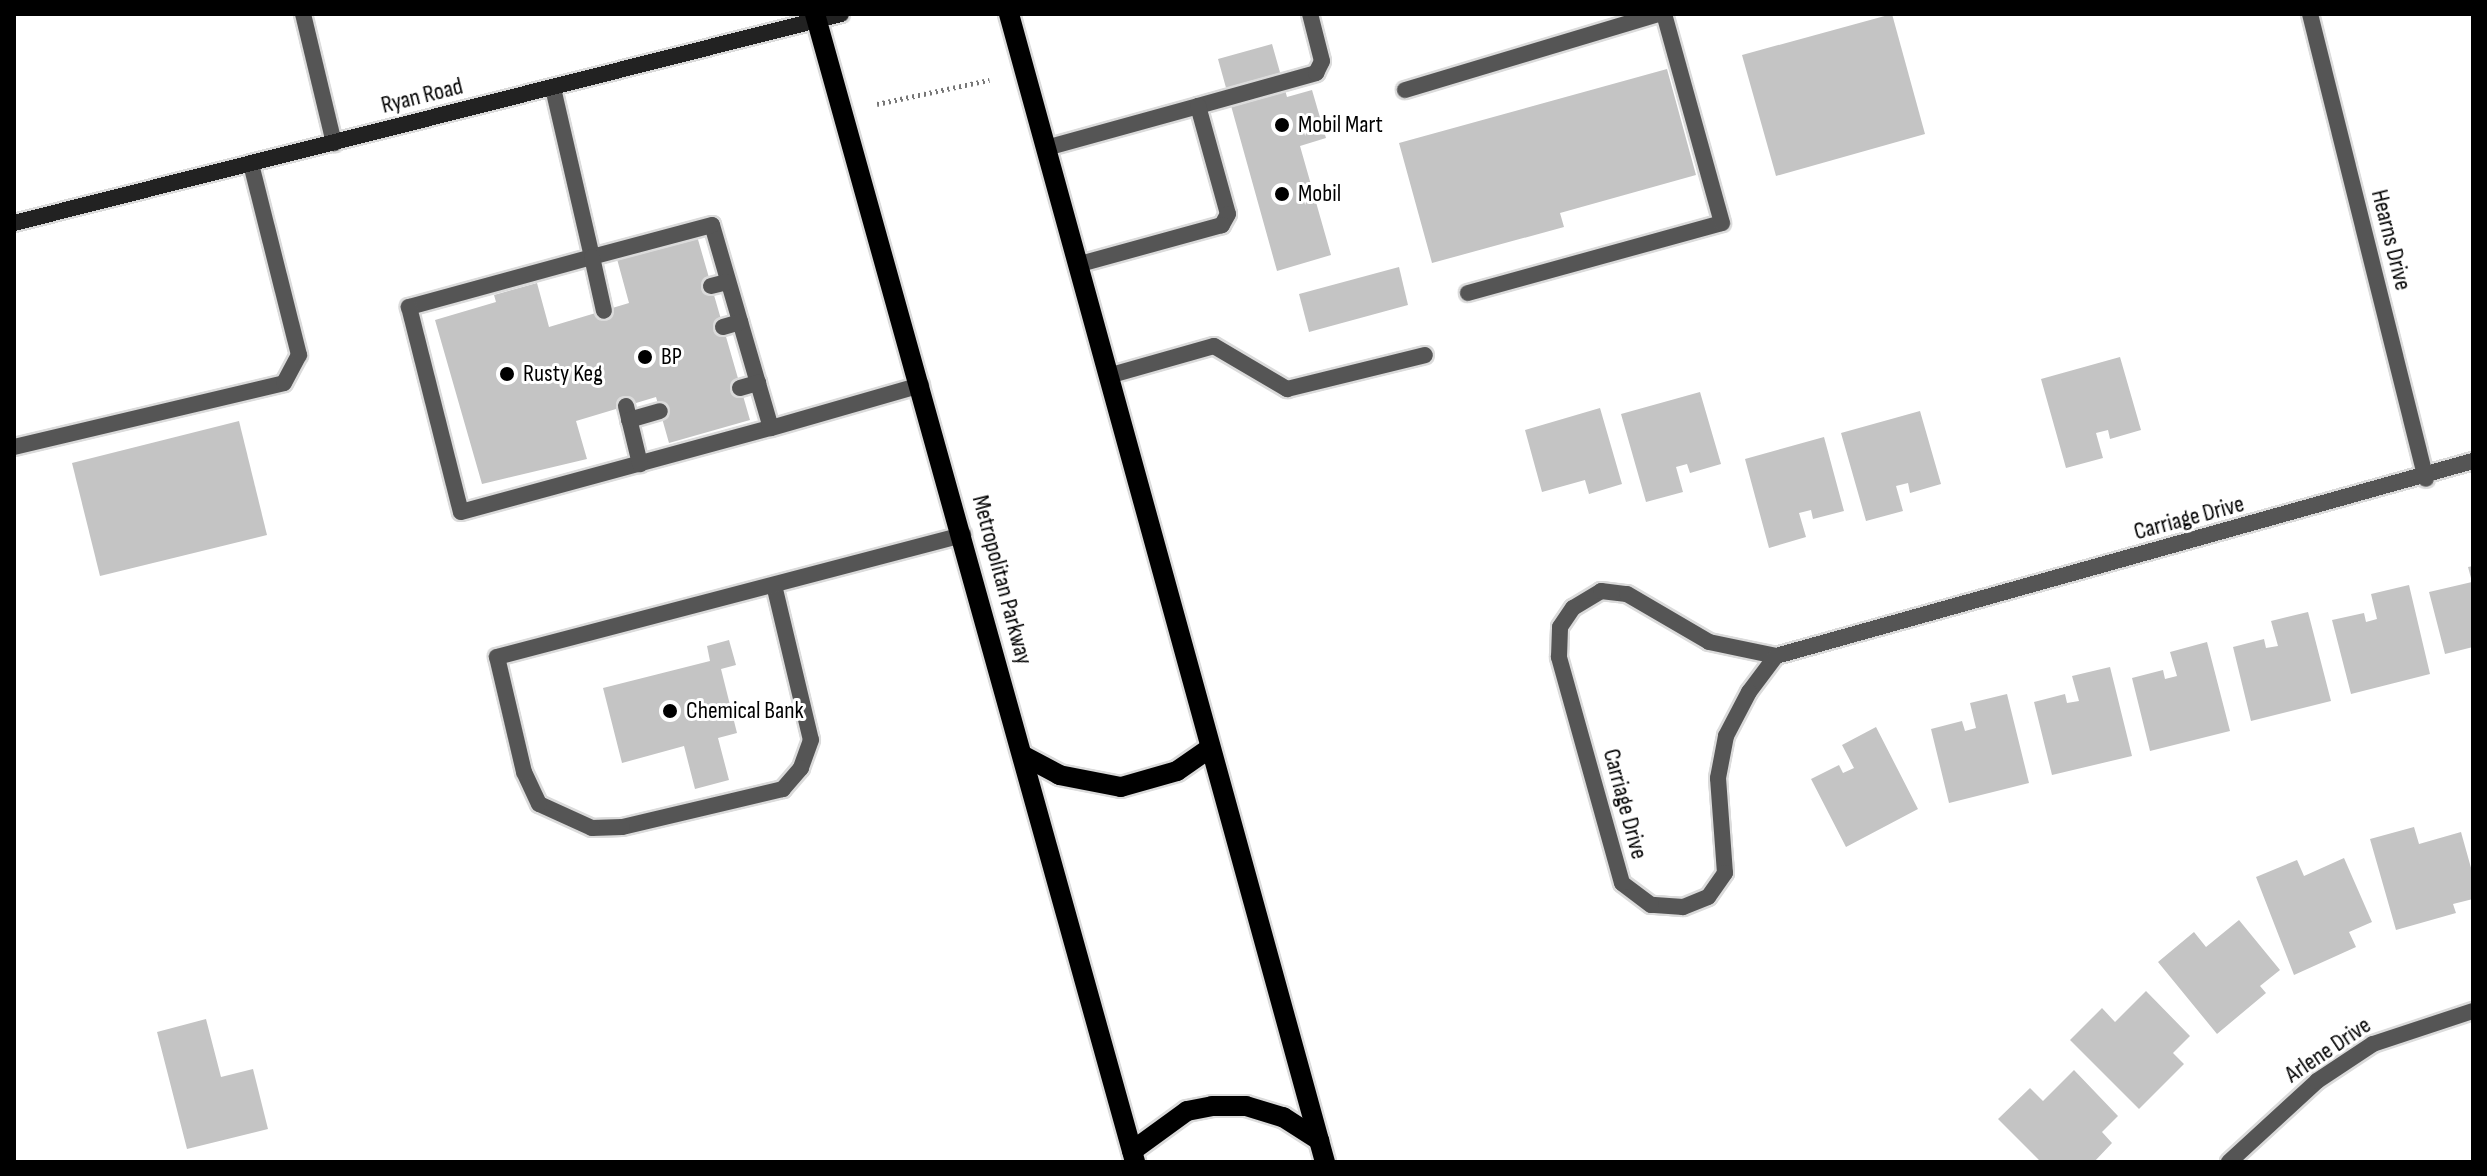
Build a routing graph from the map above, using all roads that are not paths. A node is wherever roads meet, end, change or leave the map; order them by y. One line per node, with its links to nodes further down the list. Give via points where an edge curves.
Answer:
1 (303, 14): 11 (street)
2 (841, 14): 7 (main road, Ryan Road)
3 (1009, 14): 12 (main road)
4 (1310, 14): 10 (street, via 1322,61 1316,73)
5 (1662, 14): 9 (street); 17 (street, via 1722,223)
6 (2310, 14): 31 (street, Hearns Drive)
7 (816, 17): 8 (main road, Ryan Road); 24 (main road, Metropolitan Parkway)
8 (553, 88): 11 (main road, Ryan Road); 15 (street)
9 (1405, 90)
10 (1198, 106): 12 (street); 16 (street, via 1228,214 1222,225)
11 (334, 143): 13 (main road, Ryan Road)
12 (1046, 148): 16 (main road)
13 (251, 164): 14 (main road, Ryan Road); 28 (street, via 299,355 284,383)
14 (14, 223)
15 (592, 257): 18 (street); 19 (street, via 712,225 719,284); 30 (street, via 409,307 461,512)
16 (1077, 265): 22 (main road)
17 (1468, 293)
18 (604, 311)
19 (740, 322): 20 (street); 23 (street)
20 (723, 327)
21 (1425, 355): 22 (street, via 1287,389 1214,346)
22 (1108, 376): 35 (main road)
23 (758, 383): 25 (street); 27 (street)
24 (921, 385): 27 (street); 32 (main road, Metropolitan Parkway)
25 (740, 388)
26 (660, 411): 30 (street, via 628,413)
27 (771, 428): 30 (street)
28 (14, 447)
29 (2473, 461): 31 (street, Carriage Drive)
30 (640, 464)
31 (2426, 479): 34 (street, Carriage Drive)
32 (963, 535): 33 (street); 36 (main road, Metropolitan Parkway)
33 (774, 585): 33 (street, via 497,657 524,772 539,804 592,828 622,827 783,789 801,768 811,740)
34 (1776, 656): 34 (street, Carriage Drive, via 1709,642 1627,594 1601,591 1573,608 1560,627 1559,657 1622,883 1651,905 1683,907 1708,897 1725,873 1718,778 1726,736)
35 (1210, 748): 36 (main road, via 1177,771 1121,787 1059,775); 38 (main road)
36 (1024, 756): 39 (main road, Metropolitan Parkway)
37 (2473, 1011): 41 (street, Arlene Drive, via 2373,1044 2317,1081)
38 (1319, 1140): 39 (main road, via 1283,1117 1246,1106 1212,1106 1187,1111); 40 (main road)
39 (1134, 1156)
40 (1325, 1162)
41 (2229, 1162)

